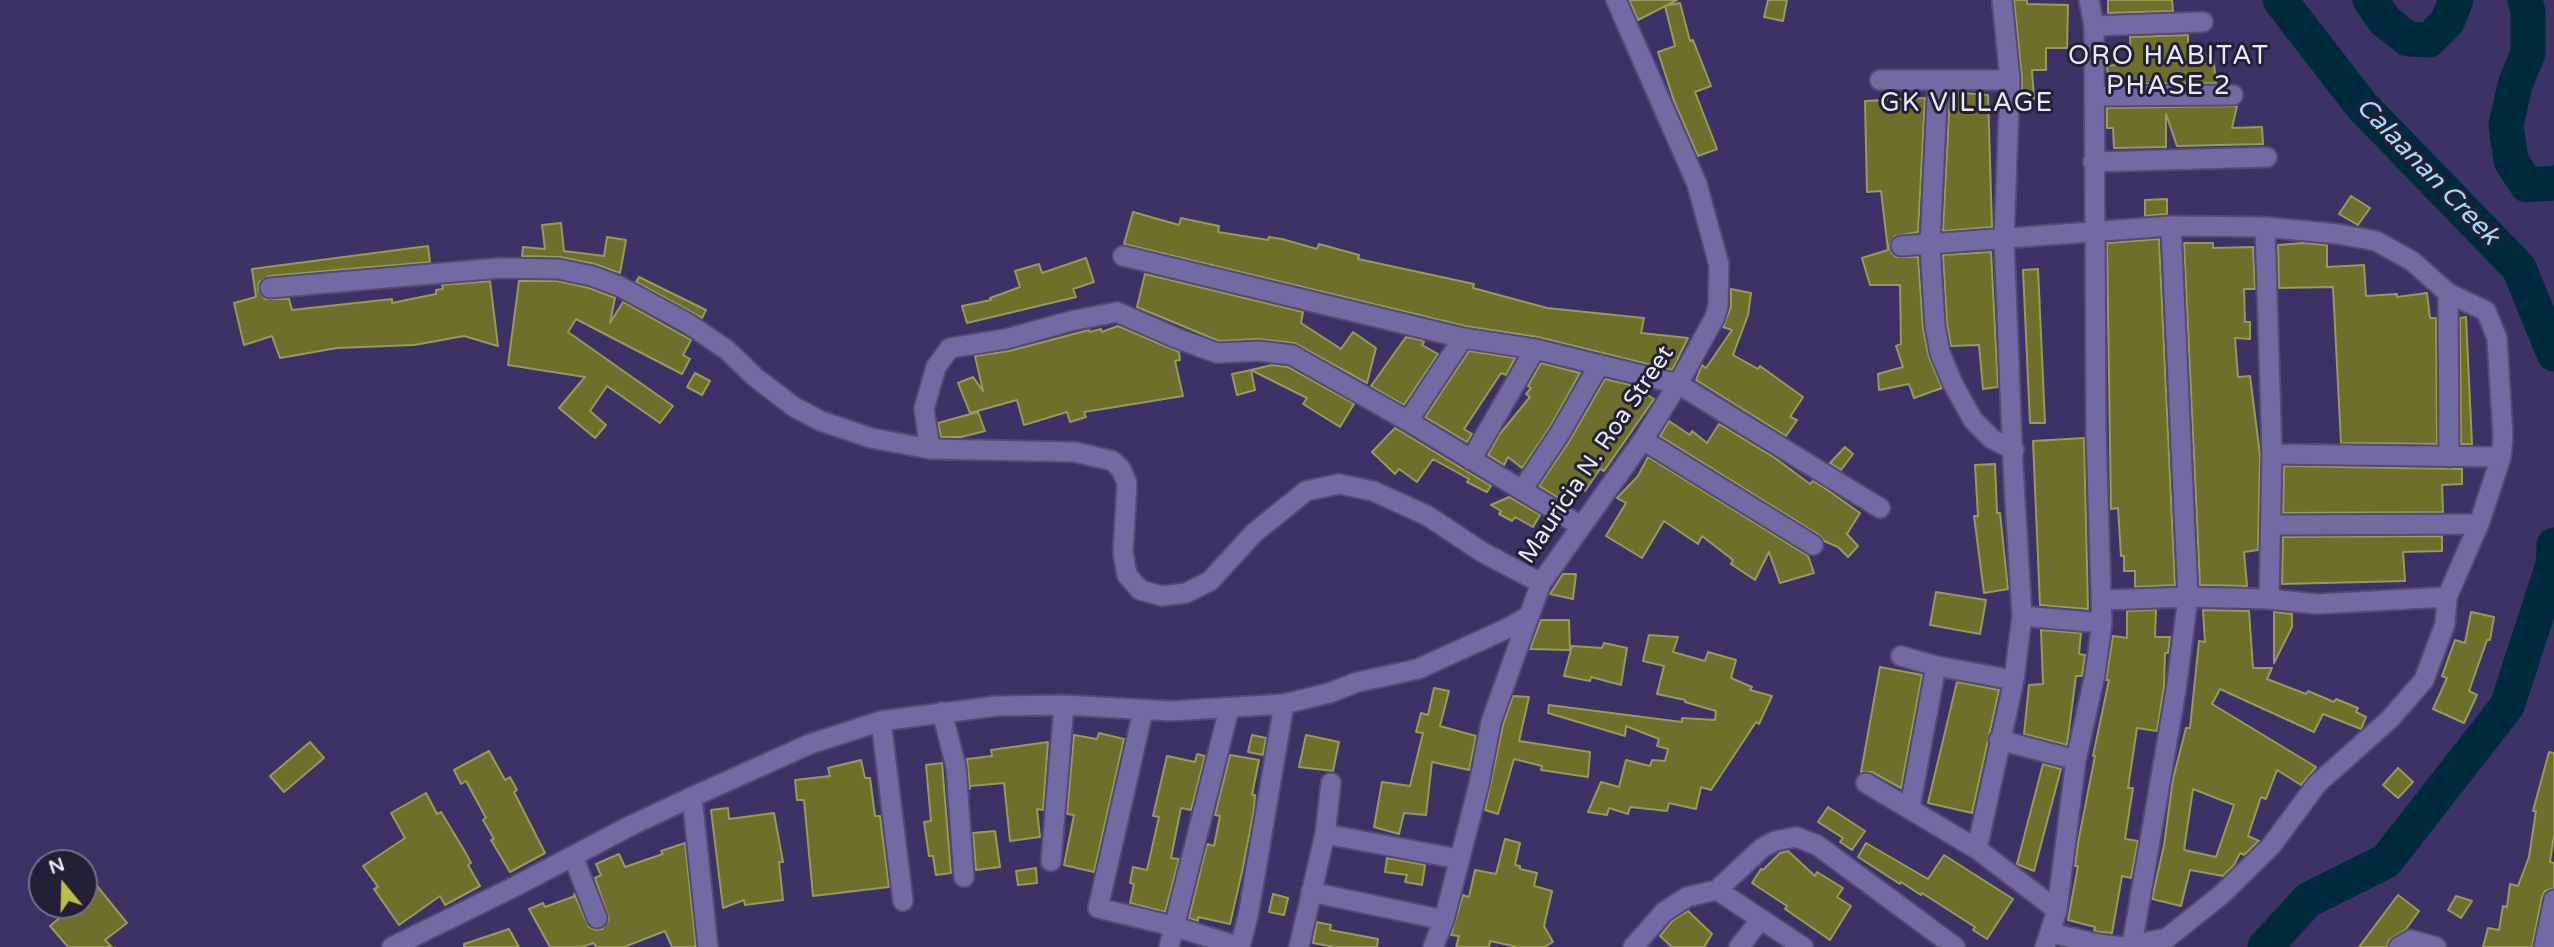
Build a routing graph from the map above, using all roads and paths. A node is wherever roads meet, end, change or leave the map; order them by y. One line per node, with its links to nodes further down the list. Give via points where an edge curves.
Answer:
1 (1616, 0): 25 (street, Mauricia N. Roa Street, via 1697,184 1719,265 1715,317)
2 (2002, 0): 7 (street)
3 (2089, 0): 5 (street)
4 (2203, 22): 5 (street)
5 (2094, 26): 10 (street)
6 (1880, 80): 8 (street)
7 (2010, 80): 8 (street); 16 (street)
8 (1938, 81): 17 (street)
9 (2233, 95): 10 (street)
10 (2094, 96): 12 (street)
11 (2266, 157): 12 (street)
12 (2093, 162): 15 (street)
13 (2171, 226): 14 (street); 15 (street); 41 (street)
14 (2265, 227): 21 (street, via 2376,241 2412,261); 30 (street)
15 (2094, 231): 16 (street); 44 (street)
16 (2004, 238): 17 (street); 29 (street)
17 (1930, 245): 18 (street); 29 (street, via 1940,353 1973,420 1992,439)
18 (1901, 246)
19 (1123, 256): 22 (street)
20 (270, 288): 28 (street, via 500,268 558,269 592,276 689,324 794,407 821,421 871,438)
21 (2448, 293): 31 (street); 32 (street, via 2486,311 2491,319 2497,338)
22 (1463, 338): 23 (street); 26 (street)
23 (1535, 349): 24 (street); 33 (street)
24 (1599, 365): 25 (street); 34 (street)
25 (1678, 384): 27 (street, Mauricia N. Roa Street); 35 (street)
26 (1408, 421): 28 (street, via 1292,355 1217,353 1117,312 950,348 936,367 924,409); 33 (street)
27 (1643, 440): 38 (street, Mauricia N. Roa Street); 39 (street)
28 (930, 449): 40 (street, via 1075,452 1113,461 1126,483 1123,552 1127,575 1140,590 1162,596 1186,593 1210,581 1254,533 1306,491 1339,484 1373,491 1428,516)
29 (2014, 450): 45 (street)
30 (2272, 454): 31 (street); 37 (street)
31 (2449, 457): 32 (street)
32 (2501, 457): 36 (street)
33 (1471, 460): 34 (street)
34 (1522, 490): 38 (street)
35 (1880, 508)
36 (2479, 524): 37 (street); 42 (street)
37 (2272, 525): 43 (street)
38 (1581, 526): 40 (street, Mauricia N. Roa Street)
39 (1813, 545)
40 (1541, 583): 46 (street, Mauricia N. Roa Street)
41 (2188, 597): 43 (street); 44 (street); 79 (street)
42 (2447, 597): 43 (street, via 2317,604); 79 (street, via 2445,624 2424,680 2390,719 2317,784 2271,846 2221,895 2166,938)
43 (2269, 599)
44 (2102, 600): 47 (street)
45 (2022, 616): 47 (street); 50 (street)
46 (1527, 617): 51 (street, via 1418,669); 66 (street, Mauricia N. Roa Street, via 1491,722)
47 (2102, 623): 58 (street)
48 (1901, 656): 49 (street)
49 (1936, 666): 50 (street); 62 (street)
50 (2014, 680): 57 (street)
51 (1283, 704): 53 (street); 83 (street)
52 (1064, 705): 54 (street); 55 (street); 67 (street)
53 (1229, 709): 54 (street); 77 (street)
54 (1143, 711): 77 (street, via 1098,908)
55 (942, 712): 56 (street); 68 (street, via 956,767)
56 (881, 721): 61 (street, via 810,744); 72 (street)
57 (1999, 740): 58 (street); 64 (street)
58 (2076, 760): 73 (street)
59 (1331, 783): 63 (street)
60 (1866, 783): 62 (street)
61 (692, 797): 65 (street); 81 (street)
62 (1910, 807): 64 (street)
63 (1325, 834): 66 (street); 70 (street)
64 (1977, 849): 73 (street)
65 (573, 856): 74 (street); 80 (street)
66 (1459, 859): 76 (street, Mauricia N. Roa Street)
67 (1051, 861)
68 (964, 877)
69 (1717, 890): 75 (street); 86 (street, via 1687,897 1664,912); 89 (street, via 1762,848 1796,837 1817,845)
70 (1311, 892): 76 (street); 84 (street)
71 (2554, 900): 92 (street)
72 (903, 901)
73 (2057, 910): 78 (street)
74 (597, 918)
75 (1761, 919): 87 (street); 88 (street)
76 (1444, 920): 85 (street, Mauricia N. Roa Street)
77 (1172, 926): 82 (street); 83 (street)
78 (2048, 940): 79 (street)
79 (2132, 945)
80 (393, 947)
81 (708, 947)
82 (1168, 947)
83 (1240, 947)
84 (1298, 947)
85 (1433, 947)
86 (1633, 947)
87 (1740, 947)
88 (1803, 947)
89 (1954, 947)
90 (2399, 947): 91 (street, via 2411,940)
91 (2436, 947)
92 (2544, 947)

